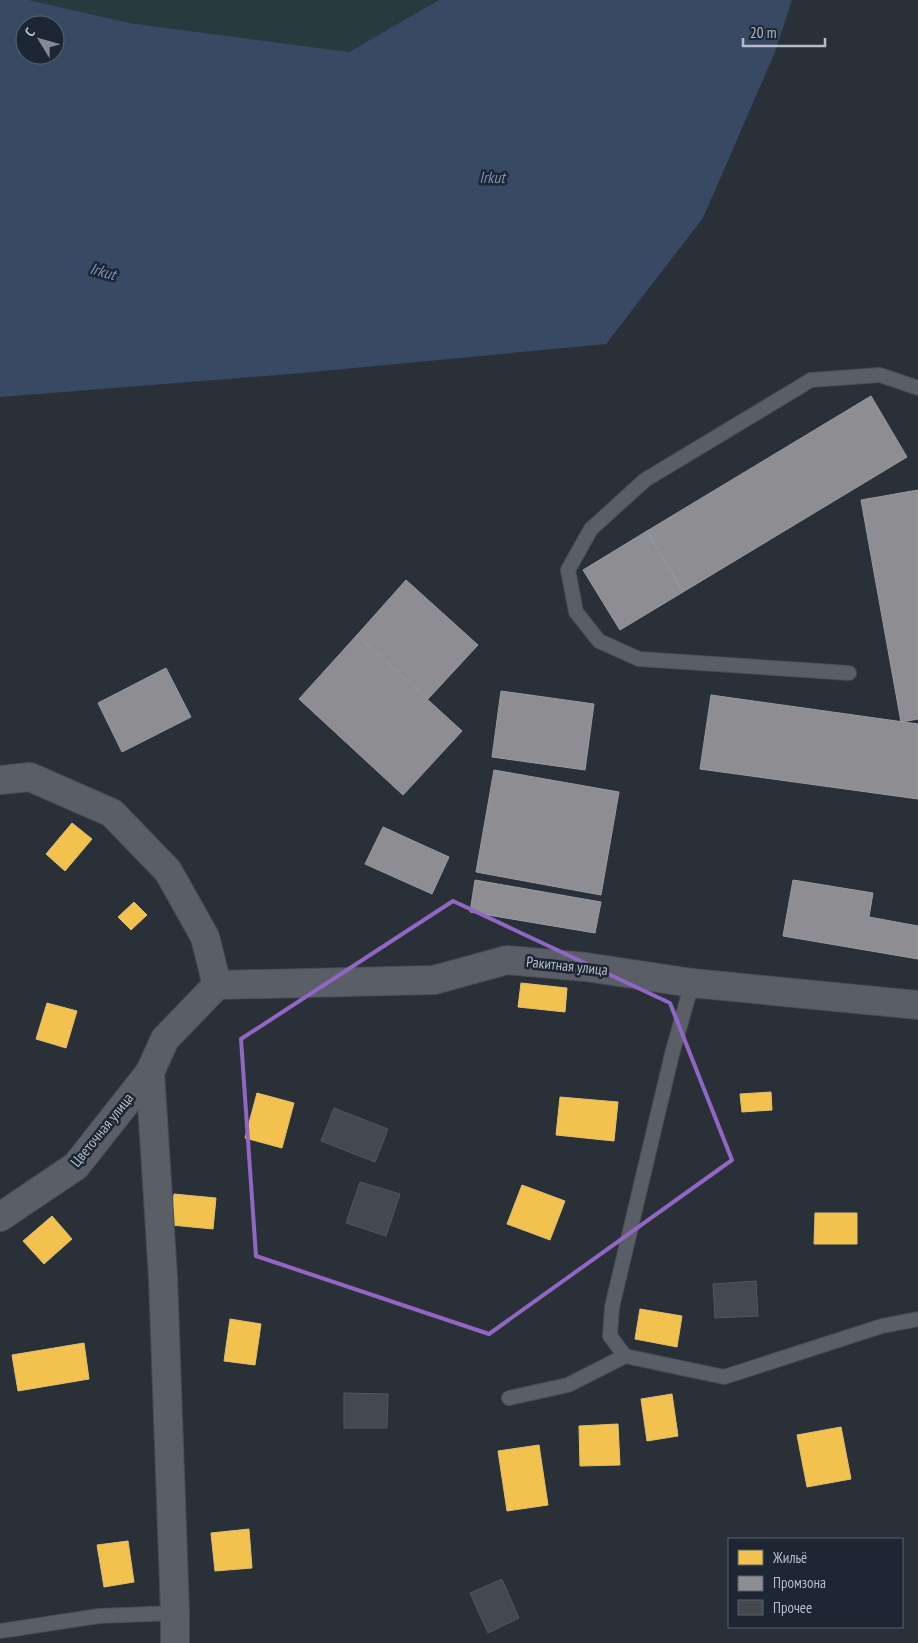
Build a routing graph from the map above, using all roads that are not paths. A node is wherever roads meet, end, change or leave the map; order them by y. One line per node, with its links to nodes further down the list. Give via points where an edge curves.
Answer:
1 (918, 388): 2 (lane, via 880,376 811,380 645,480 591,529 568,570 576,612 599,641 638,659)
2 (849, 673)
3 (0, 780): 5 (street, via 30,777 112,813 168,871 205,937)
4 (692, 983): 5 (street, Ракитная улица, via 586,967 507,960 434,980); 6 (street, Ракитная улица); 10 (lane, via 612,1307 610,1336)
5 (218, 985): 7 (street, via 165,1039)
6 (918, 1005)
7 (150, 1072): 8 (street, Цветочная улица, via 76,1166); 12 (street, via 163,1276)
8 (0, 1217)
9 (918, 1319): 10 (lane, via 882,1326 724,1377)
10 (625, 1356): 11 (lane, via 568,1385)
11 (509, 1398)
12 (175, 1613): 13 (lane, via 99,1616); 14 (street)
13 (0, 1631)
14 (175, 1643)

